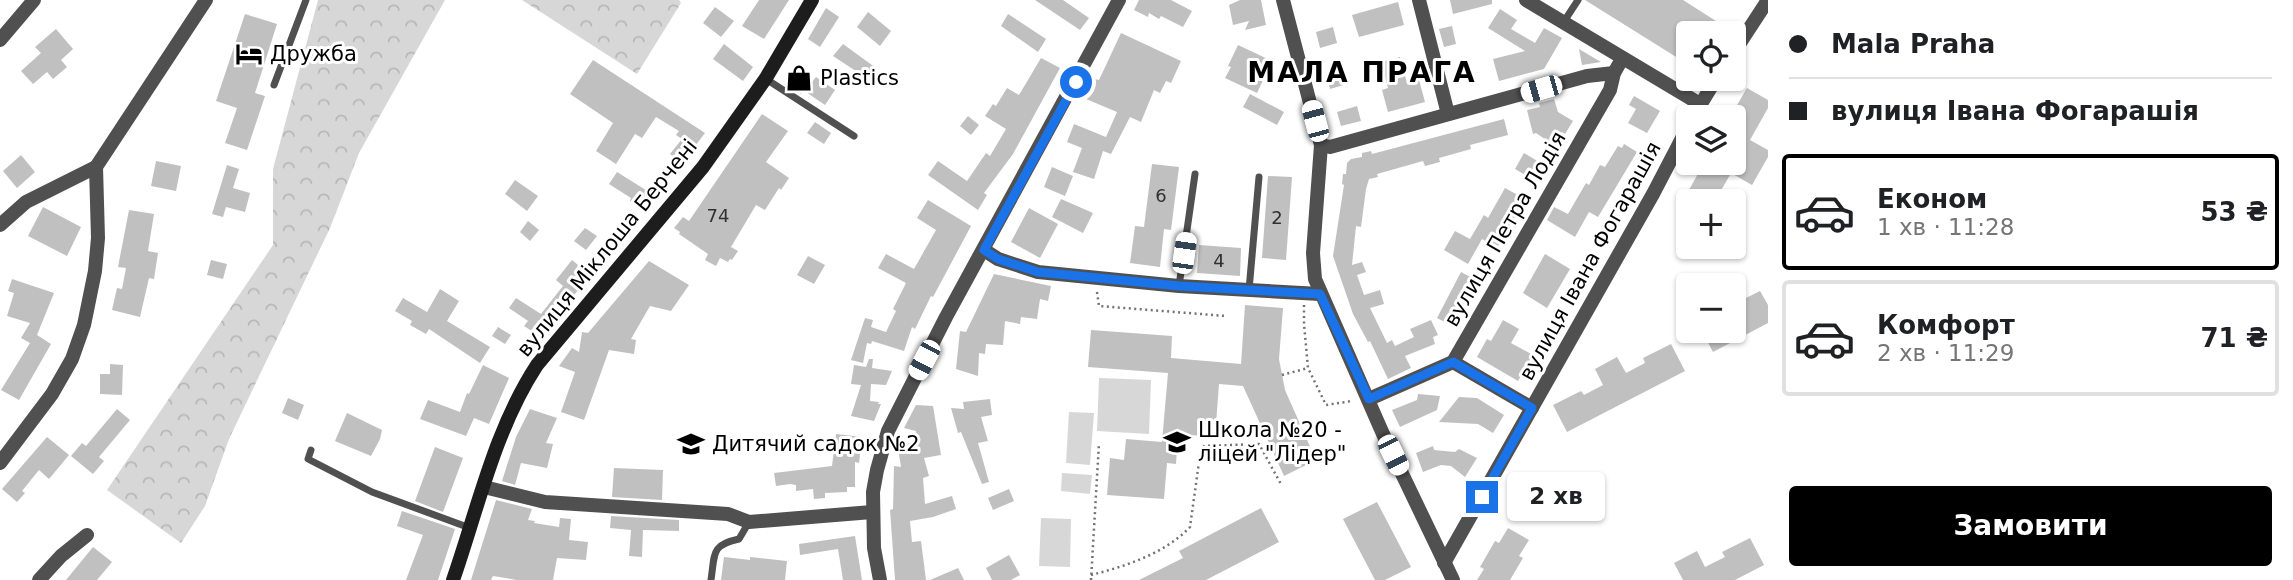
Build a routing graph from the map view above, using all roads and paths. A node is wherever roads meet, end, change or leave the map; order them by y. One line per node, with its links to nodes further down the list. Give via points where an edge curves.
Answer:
1 (34, 0): 13 (street)
2 (206, 0): 23 (street)
3 (306, 0): 17 (lane)
4 (813, 0): 16 (street, вулиця Міклоша Берчені)
5 (1119, 0): 27 (street)
6 (1283, 0): 21 (street)
7 (1419, 0): 19 (street)
8 (1526, 0): 11 (street)
9 (1578, 0): 11 (lane)
10 (1768, 0): 12 (street)
11 (1562, 23): 14 (street)
12 (1746, 33)
13 (0, 40)
14 (1622, 59): 15 (street, вулиця Петра Лодія); 18 (street)
15 (1614, 73): 19 (street, via 1587,76); 34 (street, вулиця Петра Лодія, via 1610,90)
16 (766, 78): 20 (lane); 43 (street, вулиця Міклоша Берчені, via 703,167 537,365 508,419)
17 (274, 85)
18 (1687, 105)
19 (1448, 114): 21 (street, via 1330,147)
20 (854, 136)
21 (1321, 145): 31 (street, via 1313,253)
22 (1676, 149): 38 (street, вулиця Івана Фогарашія)
23 (96, 167): 26 (street, via 26,201); 41 (street, via 98,238 84,325 52,394)
24 (1195, 174): 29 (lane)
25 (1259, 177): 30 (lane)
26 (0, 225)
27 (984, 250): 28 (street, via 1038,272); 44 (street, via 888,431)
28 (1096, 279): 29 (street); 33 (path, via 1099,306)
29 (1179, 286): 30 (street)
30 (1249, 291): 32 (street)
31 (1320, 294): 32 (street); 37 (street)
32 (1305, 295): 35 (path)
33 (1226, 316)
34 (1453, 362): 37 (street); 38 (street)
35 (1308, 368): 36 (path); 37 (path, via 1326,405)
36 (1282, 375)
37 (1369, 399): 48 (street)
38 (1532, 408): 48 (street, вулиця Івана Фогарашія)
39 (1099, 443): 49 (path)
40 (311, 450): 46 (lane, via 308,459 372,492)
41 (0, 463)
42 (1282, 486): 49 (path, via 1259,444 1204,446 1190,527 1171,544 1128,566)
43 (484, 487): 45 (street, via 545,502 728,514); 46 (street, вулиця Міклоша Берчені)
44 (872, 512): 45 (street); 53 (street)
45 (748, 522): 52 (lane, via 739,539 717,548)
46 (471, 528): 51 (street, вулиця Міклоша Берчені)
47 (87, 535): 50 (street)
48 (1444, 563): 55 (street)
49 (1091, 575): 54 (path)
50 (39, 580)
51 (453, 580)
52 (712, 580)
53 (880, 580)
54 (1091, 580)
55 (1453, 580)

